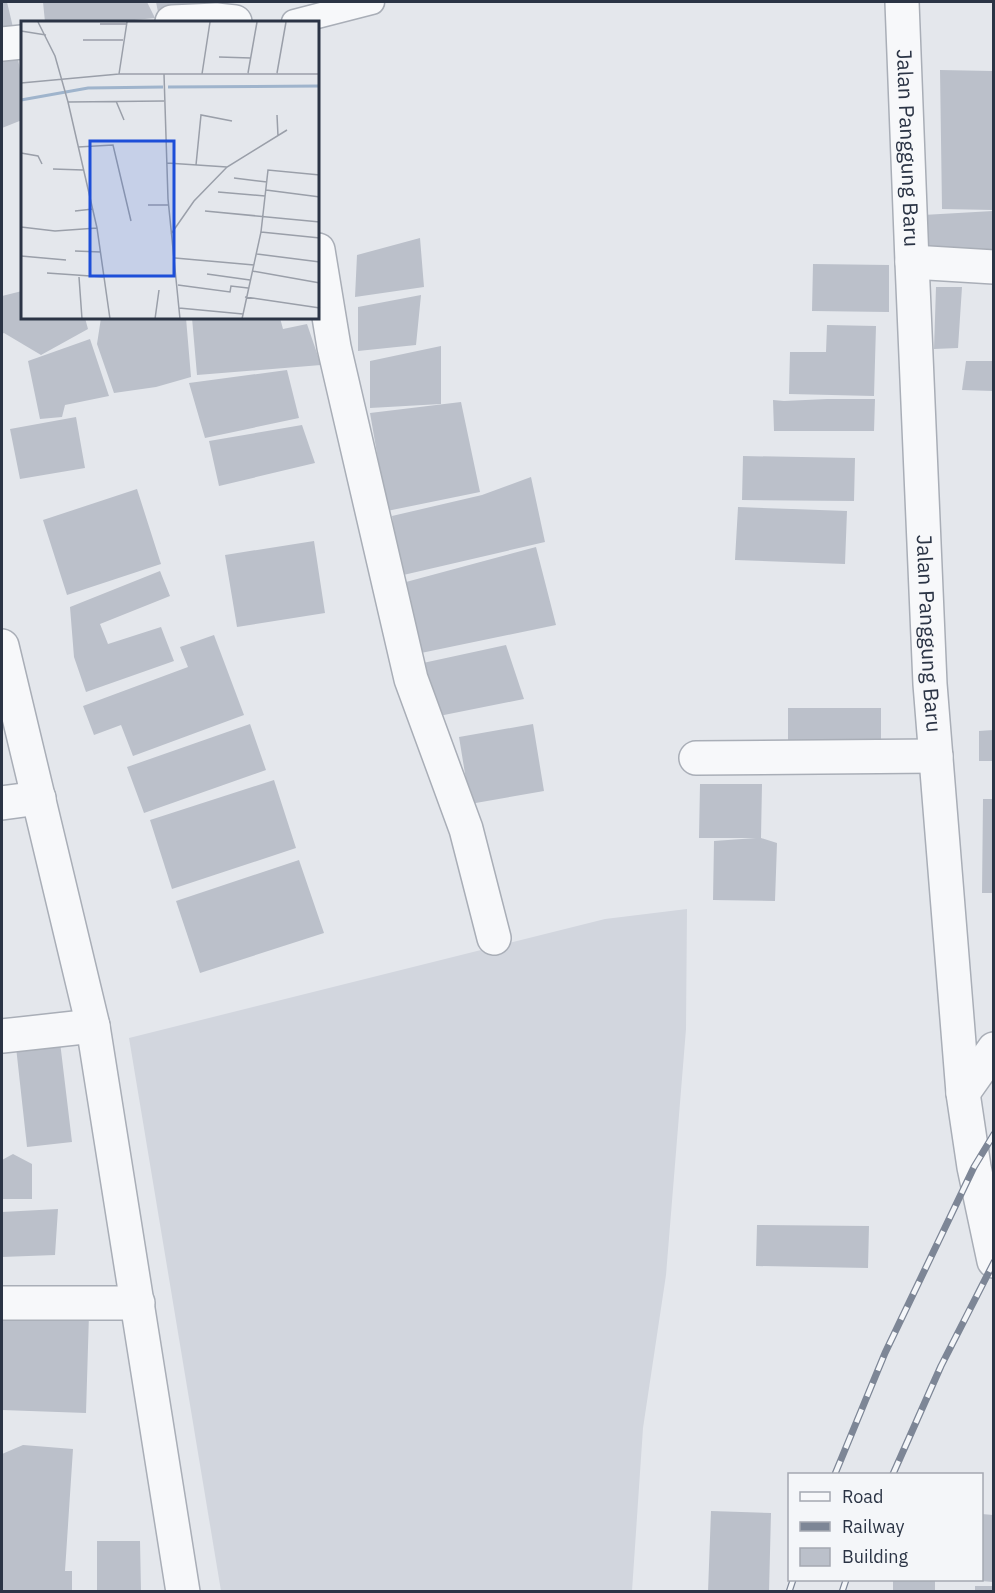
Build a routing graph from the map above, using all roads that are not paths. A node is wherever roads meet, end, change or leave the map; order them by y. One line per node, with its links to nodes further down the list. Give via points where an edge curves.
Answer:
1 (372, 2): 5 (lane)
2 (902, 2): 9 (street, Jalan Panggung Baru)
3 (194, 21): 4 (street)
4 (226, 21)
5 (298, 21)
6 (21, 42): 7 (street)
7 (2, 44)
8 (320, 262): 16 (street, via 334,347 411,679 466,829)
9 (912, 262): 10 (street); 12 (street, Jalan Panggung Baru)
10 (993, 267)
11 (2, 646): 14 (street)
12 (936, 756): 13 (street); 20 (street, Jalan Panggung Baru)
13 (696, 758)
14 (39, 798): 15 (street); 17 (street)
15 (2, 803)
16 (494, 938)
17 (93, 1026): 18 (street); 23 (street)
18 (2, 1036)
19 (993, 1049): 20 (street)
20 (963, 1094): 21 (street, Jalan Panggung Baru)
21 (993, 1261)
22 (2, 1303): 23 (street)
23 (138, 1303): 24 (street)
24 (183, 1592)

